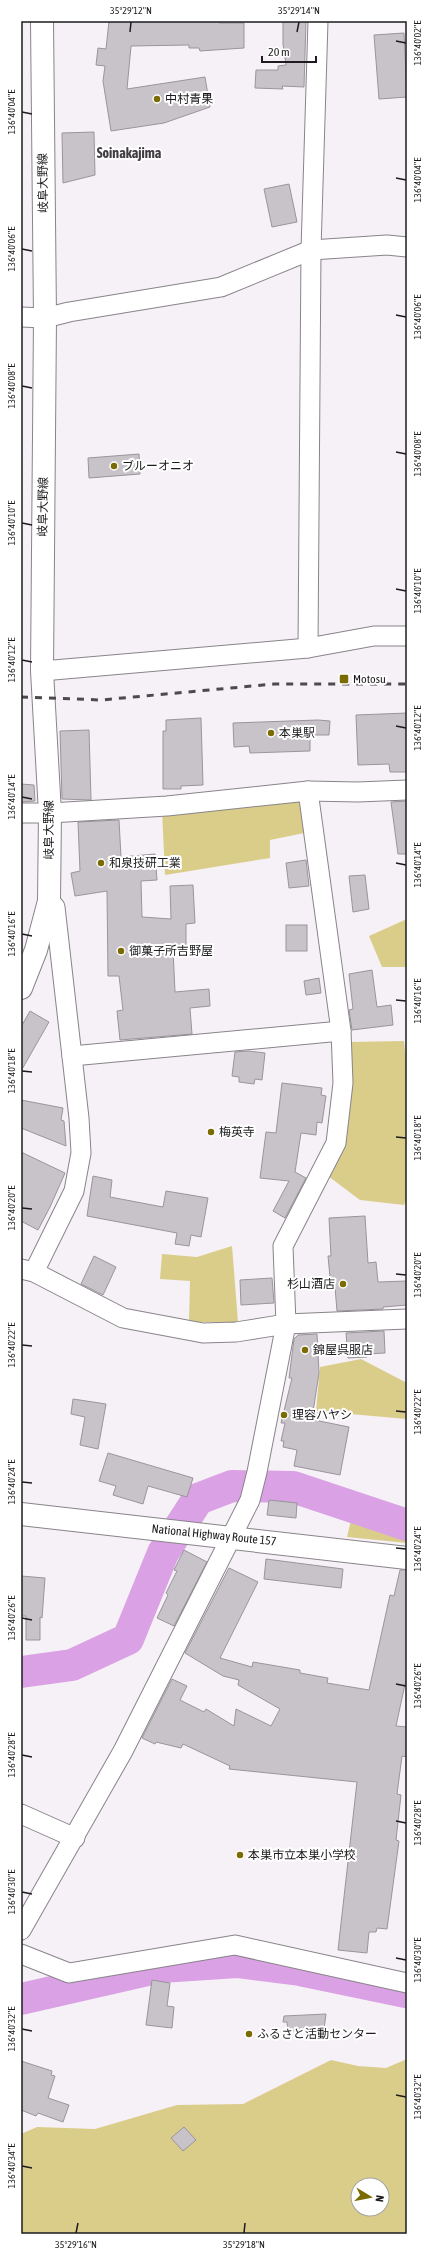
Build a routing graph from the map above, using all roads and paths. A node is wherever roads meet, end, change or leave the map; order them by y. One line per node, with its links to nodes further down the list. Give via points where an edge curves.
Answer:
1 (42, 21): 6 (main road, 岐阜大野線)
2 (318, 21): 4 (street)
3 (407, 247): 4 (street, via 387,244)
4 (311, 250): 6 (street, via 221,287); 8 (street)
5 (21, 317): 6 (street)
6 (45, 318): 9 (main road, 岐阜大野線)
7 (407, 636): 8 (street, via 374,636)
8 (308, 648): 9 (street)
9 (42, 671): 13 (main road, 岐阜大野線)
10 (407, 790): 11 (street)
11 (308, 791): 13 (street, via 167,806); 16 (street)
12 (21, 813): 13 (street)
13 (50, 813): 14 (main road, 岐阜大野線)
14 (49, 901): 15 (main road, 岐阜大野線, via 36,950); 17 (street, via 54,907)
15 (21, 988)
16 (341, 1031): 17 (street); 20 (street, via 343,1083 336,1143 283,1246)
17 (72, 1056): 18 (street, via 81,1153 74,1191)
18 (25, 1271): 20 (street, via 123,1318 203,1334)
19 (407, 1319): 20 (street)
20 (286, 1324): 22 (street, via 258,1472 250,1500)
21 (21, 1514): 22 (main road, National Highway Route 157)
22 (230, 1537): 23 (main road, National Highway Route 157); 25 (street, via 123,1750)
23 (407, 1558)
24 (21, 1814): 25 (street)
25 (75, 1838): 26 (street)
26 (21, 1930)
27 (21, 1954): 28 (street, via 69,1973 235,1945)
28 (407, 1983)

